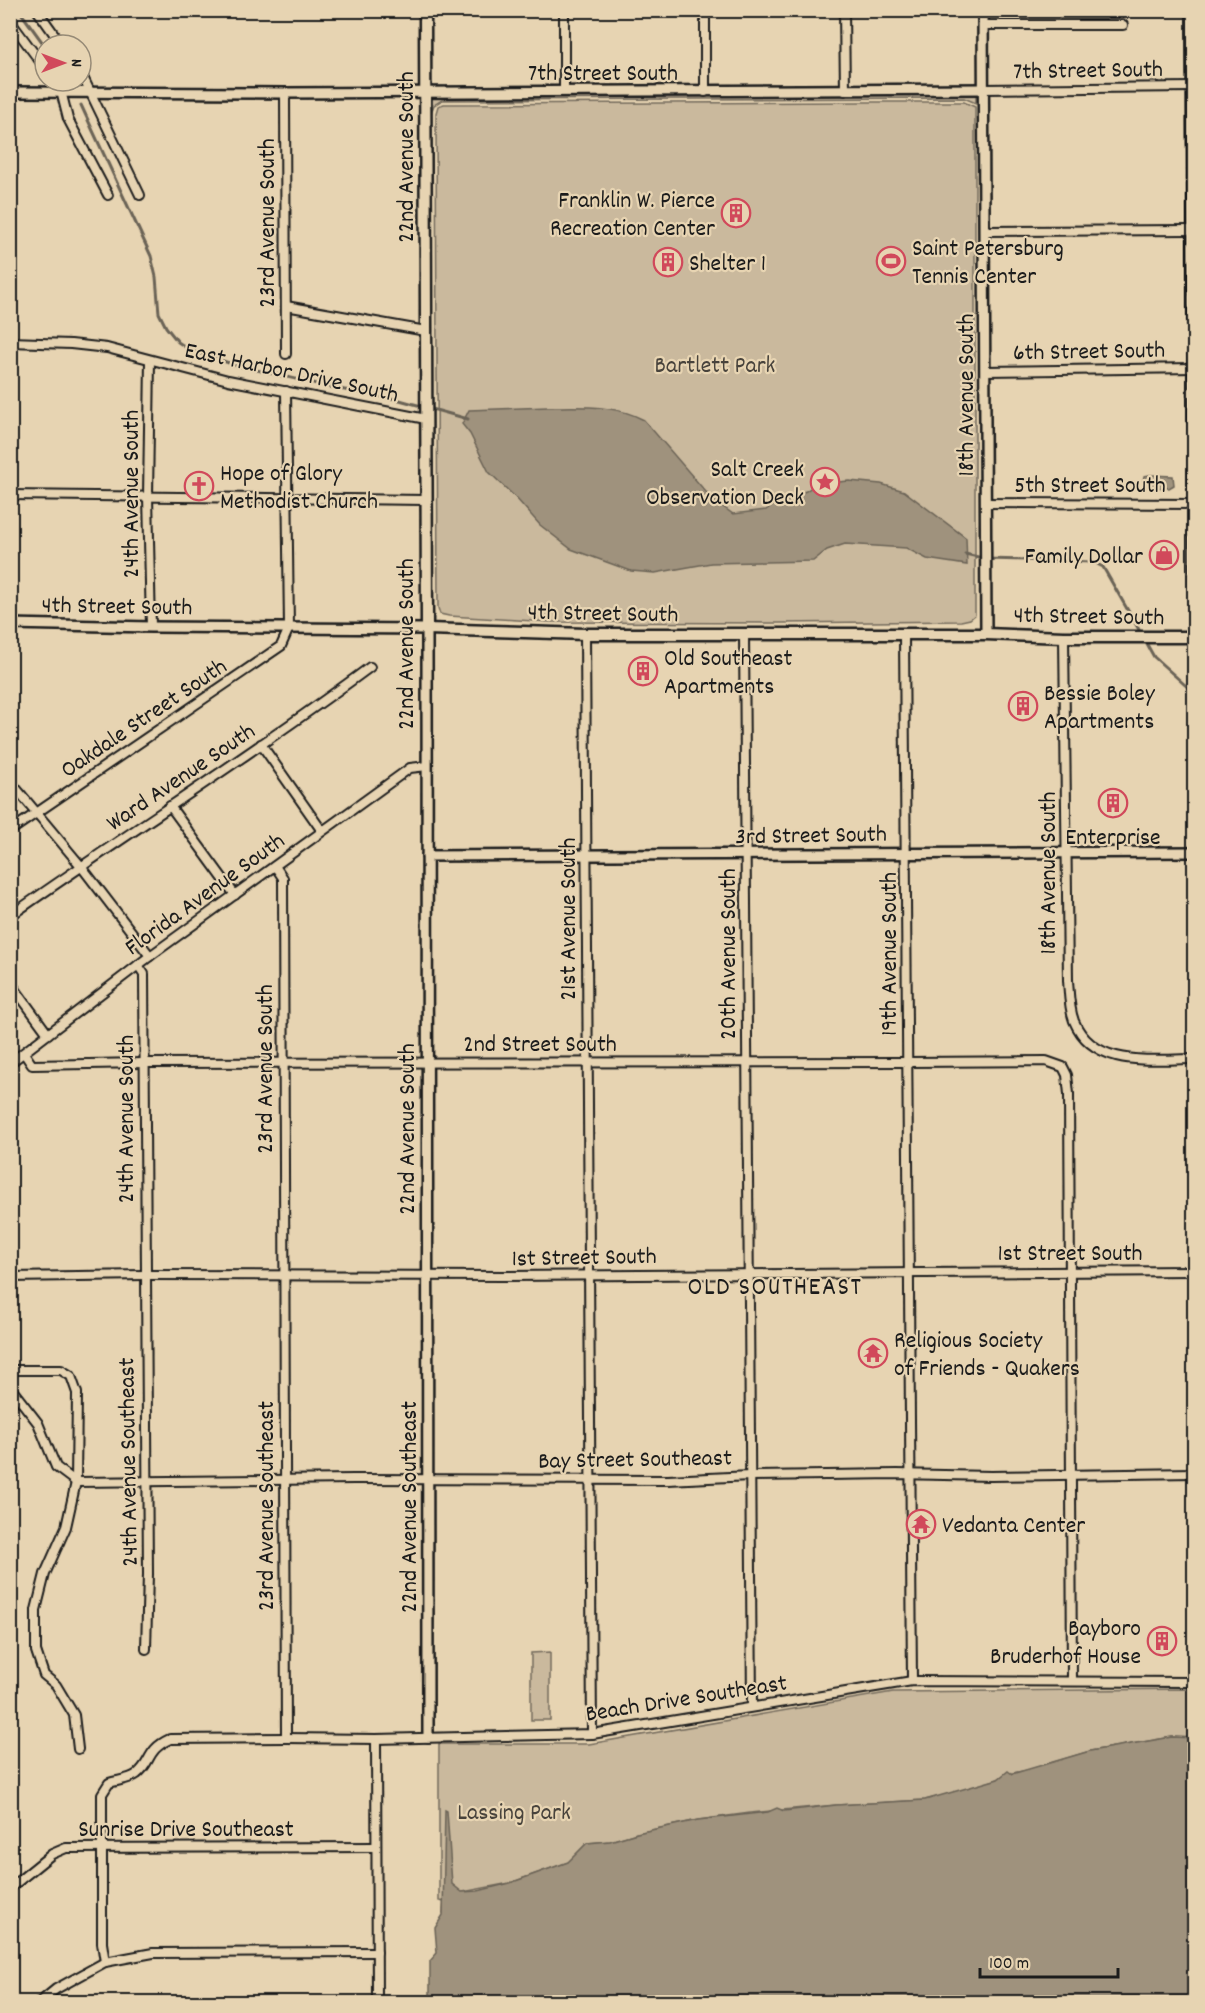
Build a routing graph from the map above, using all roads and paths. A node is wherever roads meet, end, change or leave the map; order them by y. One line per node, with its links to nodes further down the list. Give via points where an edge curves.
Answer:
1 (37, 10): 11 (street)
2 (425, 10): 20 (main road, 22nd Avenue South)
3 (564, 10): 15 (street)
4 (705, 10): 21 (street)
5 (844, 10): 16 (street)
6 (983, 10): 9 (street, 18th Avenue South)
7 (1191, 10): 13 (street)
8 (10, 21): 12 (street)
9 (983, 25): 10 (street); 14 (street, 18th Avenue South)
10 (1123, 25)
11 (53, 33)
12 (33, 52)
13 (1193, 87): 14 (street, 7th Street South); 27 (street)
14 (984, 89): 16 (street, 7th Street South); 28 (street, 18th Avenue South)
15 (564, 91): 20 (street, 7th Street South); 21 (street, 7th Street South)
16 (845, 91): 21 (street, 7th Street South)
17 (10, 92): 18 (street, 7th Street South)
18 (33, 92)
19 (93, 92): 24 (street, 7th Street South)
20 (426, 92): 24 (street, 7th Street South); 30 (main road, 22nd Avenue South)
21 (705, 92)
22 (62, 93): 25 (street, via 68,118)
23 (91, 93): 26 (street)
24 (285, 93): 29 (street, 23rd Avenue South)
25 (108, 195)
26 (140, 195)
27 (1193, 230): 28 (street); 34 (street)
28 (984, 231): 35 (street, 18th Avenue South)
29 (286, 306): 30 (street); 32 (street, 23rd Avenue South)
30 (426, 331): 37 (main road, 22nd Avenue South)
31 (10, 342): 33 (street, via 106,348)
32 (286, 354)
33 (150, 360): 36 (street, East Harbor Drive South); 39 (street, 24th Avenue South)
34 (1194, 368): 35 (street, 6th Street South); 43 (street)
35 (985, 371): 42 (street, 18th Avenue South)
36 (286, 391): 37 (street, East Harbor Drive South); 40 (street)
37 (426, 419): 41 (main road, 22nd Avenue South)
38 (10, 495): 39 (street)
39 (148, 496): 40 (street); 47 (street, 24th Avenue South)
40 (287, 497): 41 (street); 48 (street)
41 (425, 500): 49 (main road, 22nd Avenue South)
42 (985, 503): 43 (street, 5th Street South); 52 (street, 18th Avenue South)
43 (1194, 504): 45 (street)
44 (10, 586): 46 (street)
45 (1194, 608)
46 (11, 624): 47 (street, 4th Street South)
47 (151, 627): 48 (street, 4th Street South)
48 (289, 628): 49 (street, 4th Street South); 61 (street, Oakdale Street South, via 281,646)
49 (426, 629): 50 (main road, 4th Street South); 58 (street, 22nd Avenue South)
50 (585, 633): 51 (main road, 4th Street South); 67 (street, 21st Avenue South)
51 (744, 633): 53 (main road, 4th Street South); 68 (street, 20th Avenue South)
52 (986, 634): 53 (main road, 4th Street South); 54 (main road, 4th Street South)
53 (904, 635): 64 (street, 19th Avenue South)
54 (1064, 637): 55 (main road, 4th Street South); 65 (street, 18th Avenue South)
55 (1194, 638)
56 (370, 667): 57 (street, Ward Avenue South)
57 (261, 744): 60 (street, Ward Avenue South); 63 (street)
58 (427, 766): 63 (street, Florida Avenue South, via 410,768); 69 (street, 22nd Avenue South)
59 (10, 781): 61 (street)
60 (170, 806): 70 (street, Ward Avenue South); 72 (street)
61 (38, 813): 62 (street, Oakdale Street South); 70 (street)
62 (10, 831)
63 (322, 831): 71 (street, Florida Avenue South)
64 (906, 852): 65 (street, 3rd Street South); 68 (street, 3rd Street South); 82 (street, 19th Avenue South)
65 (1067, 852): 66 (street, 3rd Street South); 79 (street, 18th Avenue South, via 1069,1002 1081,1035 1117,1058)
66 (1194, 852)
67 (586, 855): 68 (street, 3rd Street South); 69 (street, 3rd Street South); 80 (street, 21st Avenue South)
68 (746, 855): 81 (street, 20th Avenue South)
69 (427, 856): 86 (street, 22nd Avenue South)
70 (81, 866): 73 (street, Ward Avenue South); 74 (street)
71 (275, 866): 72 (street, Florida Avenue South); 85 (street, 23rd Avenue South, via 283,878)
72 (235, 895): 74 (street, Florida Avenue South)
73 (10, 916)
74 (150, 956): 75 (street, Florida Avenue South)
75 (138, 964): 77 (street, Florida Avenue South); 84 (street, 24th Avenue South, via 144,974)
76 (10, 982): 77 (street)
77 (48, 1034): 78 (street, Florida Avenue South)
78 (24, 1053): 83 (street, Florida Avenue South); 84 (street, 2nd Street South, via 33,1065)
79 (1194, 1059)
80 (588, 1062): 81 (street, 2nd Street South); 86 (street, 2nd Street South); 94 (street, 21st Avenue South)
81 (747, 1062): 82 (street, 2nd Street South); 91 (street, 20th Avenue South)
82 (908, 1062): 88 (street, 2nd Street South, via 1046,1061 1062,1067 1069,1094); 89 (street, 19th Avenue South)
83 (10, 1063)
84 (144, 1063): 85 (street, 2nd Street South); 92 (street, 24th Avenue South)
85 (283, 1063): 86 (street, 2nd Street South); 90 (street, 23rd Avenue South)
86 (427, 1063): 93 (street, 22nd Avenue South)
87 (1194, 1271): 88 (street, 1st Street South)
88 (1069, 1272): 89 (street, 1st Street South); 100 (street)
89 (909, 1273): 91 (street, 1st Street South); 99 (street, 19th Avenue South)
90 (283, 1274): 92 (street, 1st Street South); 93 (street, 1st Street South); 103 (street, 23rd Avenue Southeast)
91 (748, 1274): 94 (street, 1st Street South); 101 (street, 20th Avenue South)
92 (145, 1275): 95 (street, 1st Street South); 105 (street, 24th Avenue Southeast)
93 (427, 1276): 94 (street, 1st Street South); 104 (street, 22nd Avenue Southeast)
94 (589, 1276): 102 (street, 21st Avenue South)
95 (10, 1277)
96 (10, 1370): 106 (street, via 61,1370 71,1376 77,1393)
97 (10, 1387): 106 (street, via 38,1423 56,1467)
98 (1194, 1473): 100 (street, Bay Street Southeast)
99 (911, 1474): 100 (street, Bay Street Southeast); 101 (street, Bay Street Southeast); 108 (street, 19th Avenue South)
100 (1071, 1474): 109 (street)
101 (750, 1476): 102 (street, Bay Street Southeast); 111 (street, 20th Avenue South)
102 (589, 1478): 104 (street, Bay Street Southeast); 112 (street, 21st Avenue South)
103 (285, 1479): 104 (street, Bay Street Southeast); 105 (street, Bay Street Southeast); 114 (street, 23rd Avenue Southeast)
104 (427, 1479): 113 (street, 22nd Avenue Southeast)
105 (146, 1480): 106 (street, Bay Street Southeast); 107 (street, 24th Avenue Southeast)
106 (76, 1482): 116 (street, via 66,1527 45,1574 36,1610 36,1651 44,1675 56,1685 74,1715)
107 (146, 1649)
108 (912, 1681): 109 (street, Beach Drive Southeast); 111 (street, Beach Drive Southeast)
109 (1072, 1681): 110 (street, Beach Drive Southeast)
110 (1194, 1682)
111 (752, 1707): 112 (street, Beach Drive Southeast)
112 (592, 1734): 113 (street, Beach Drive Southeast)
113 (428, 1737): 115 (street, Beach Drive Southeast)
114 (286, 1738): 115 (street, Beach Drive Southeast); 118 (street, Beach Drive Southeast, via 181,1738 160,1744 140,1772 105,1788)
115 (376, 1740): 117 (street)
116 (78, 1749)
117 (376, 1847): 118 (street, Sunrise Drive Southeast); 120 (street)
118 (102, 1848): 119 (street, Sunrise Drive Southeast, via 59,1850); 121 (street)
119 (10, 1888)
120 (377, 1952): 121 (street, via 153,1953); 123 (street)
121 (105, 1962): 122 (street)
122 (40, 2002)
123 (377, 2002)

